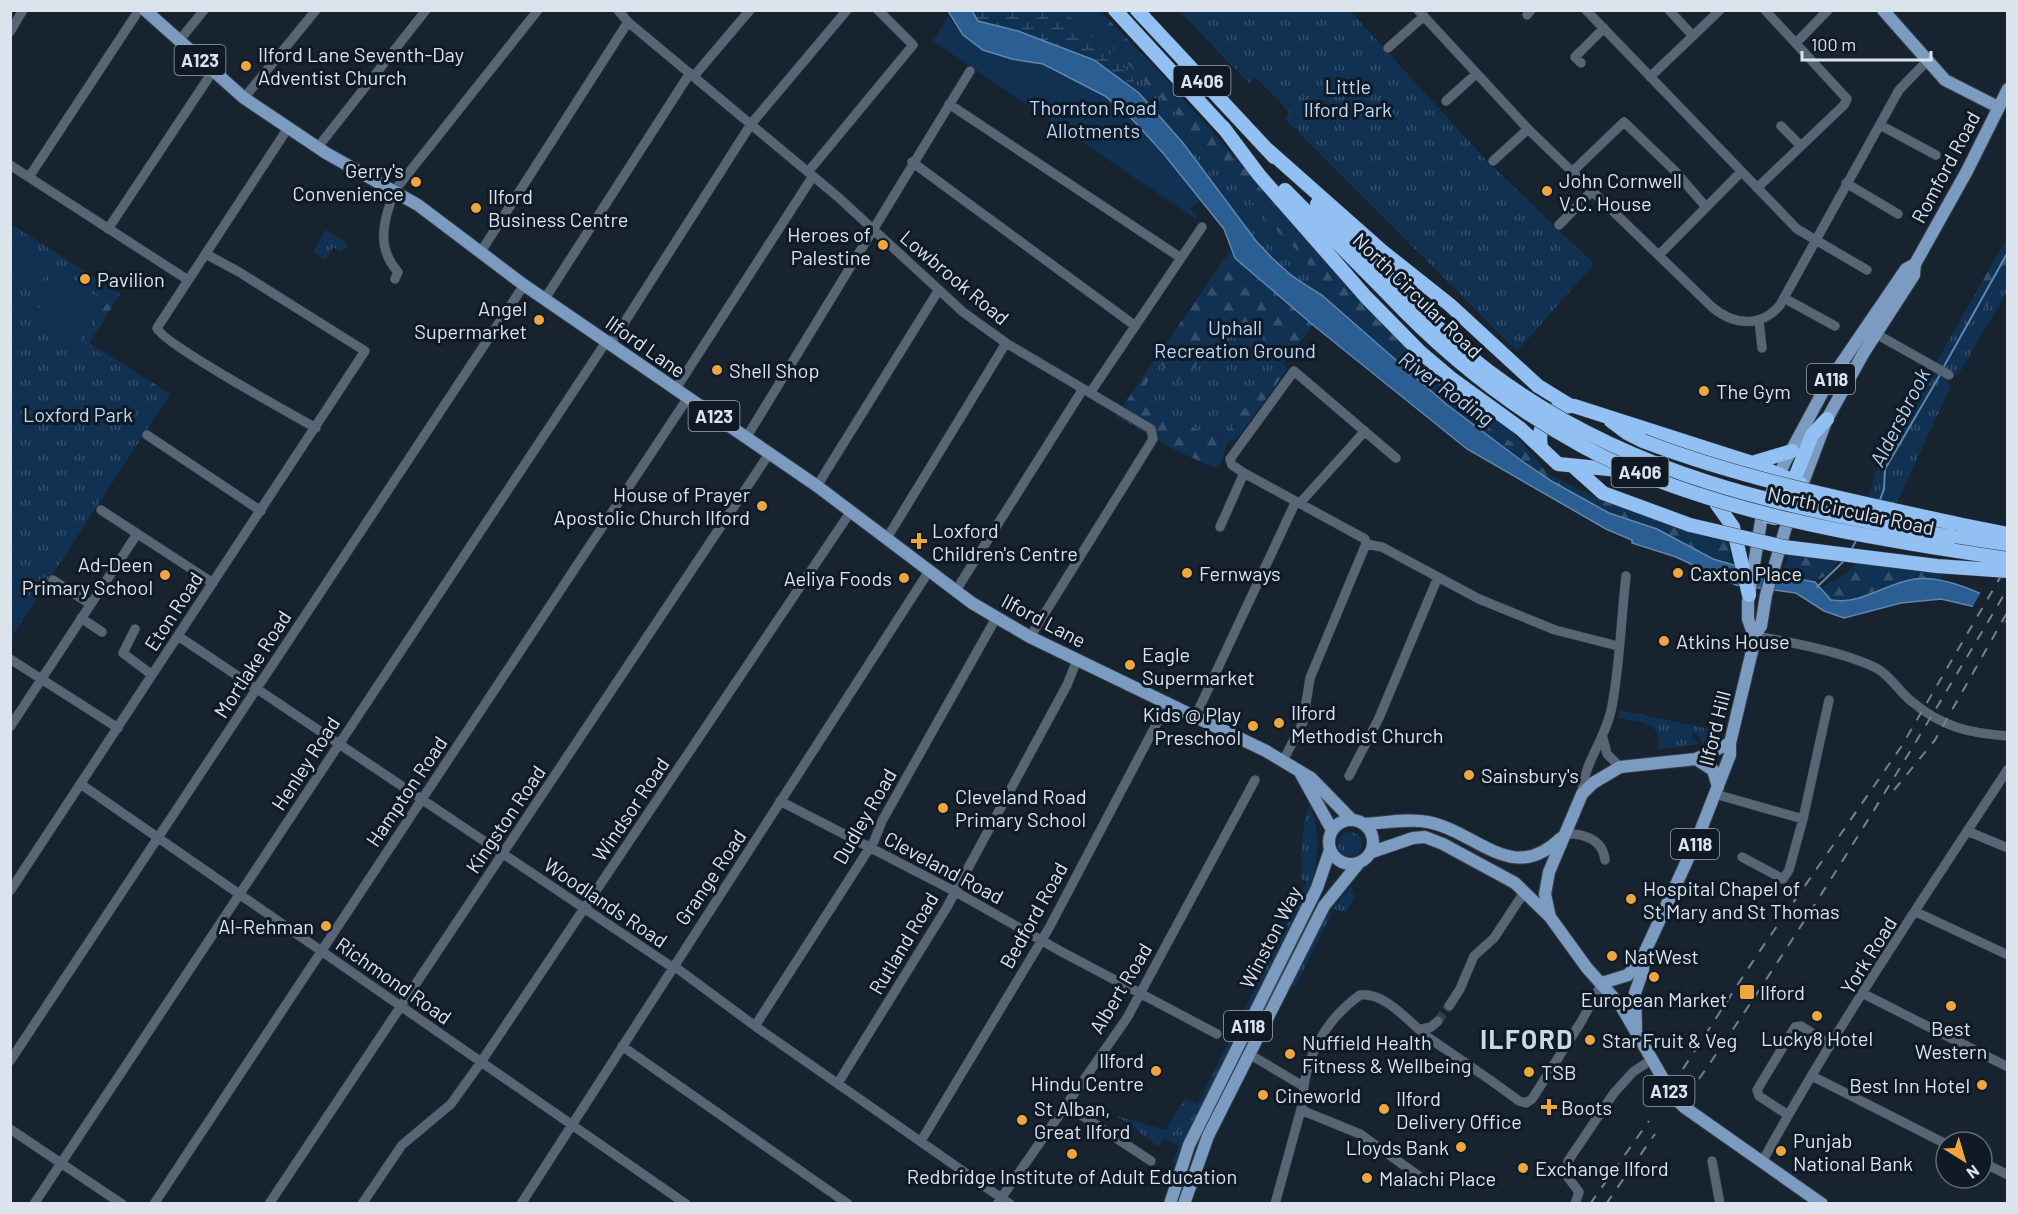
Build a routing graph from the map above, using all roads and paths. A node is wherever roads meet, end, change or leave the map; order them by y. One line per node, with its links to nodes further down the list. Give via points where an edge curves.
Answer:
1 (23, 10): 23 (street)
2 (139, 10): 56 (street)
3 (145, 10): 25 (main road, Ilford Lane / A123)
4 (204, 10): 25 (street)
5 (316, 10): 36 (street)
6 (426, 10): 47 (street)
7 (538, 10): 59 (street)
8 (618, 10): 21 (street, Lowbrook Road)
9 (750, 10): 32 (street)
10 (848, 10): 40 (street, Henley Road)
11 (878, 10): 55 (street, via 913,45)
12 (1115, 10): 43 (highway, North Circular Road / A406)
13 (1137, 10): 48 (highway, North Circular Road / A406)
14 (1586, 10): 22 (street)
15 (1670, 10): 24 (street)
16 (1720, 10): 24 (street)
17 (1765, 10): 26 (street)
18 (1828, 10): 26 (street)
19 (1883, 10): 28 (main road)
20 (1421, 13): 27 (street); 33 (street)
21 (628, 22): 32 (street, Lowbrook Road); 68 (street)
22 (1604, 28): 29 (street, via 1575,57); 34 (street)
23 (10, 32)
24 (1693, 36): 34 (street)
25 (179, 41): 31 (main road, Ilford Lane / A123)
26 (1796, 43): 46 (street, via 1847,99)
27 (1388, 48)
28 (1927, 61): 39 (main road, via 1945,80); 41 (street, via 1899,90)
29 (1581, 63)
30 (970, 70): 38 (street)
31 (213, 71): 36 (main road, Ilford Lane / A123); 65 (street)
32 (692, 74): 40 (street, Lowbrook Road); 79 (street)
33 (1476, 74): 37 (street); 45 (street)
34 (1650, 77): 54 (street)
35 (2007, 89): 39 (main road, Romford Road / A118)
36 (244, 98): 44 (main road, Ilford Lane / A123)
37 (1446, 101)
38 (949, 104): 51 (street); 71 (street)
39 (1998, 107): 83 (main road, Romford Road / A118, via 1916,264 1906,269)
40 (751, 124): 55 (street, Lowbrook Road); 84 (street, Henley Road)
41 (1880, 125): 49 (street); 57 (street)
42 (1782, 126): 46 (street)
43 (1223, 127): 76 (highway, North Circular Road / A406); 98 (highway, A406, via 1259,175 1383,316 1452,379)
44 (288, 128): 47 (main road, Ilford Lane / A123); 69 (street)
45 (1527, 129): 50 (street); 53 (street)
46 (1801, 146): 58 (street)
47 (318, 147): 59 (main road, Ilford Lane / A123)
48 (1268, 150): 76 (highway, North Circular Road / A406); 91 (highway, A406, via 1450,305 1538,386)
49 (1936, 155)
50 (1493, 161)
51 (912, 162): 66 (street); 81 (street)
52 (10, 165): 56 (street)
53 (1573, 171): 60 (street); 61 (street, via 1624,122)
54 (1741, 172): 58 (street); 61 (street)
55 (811, 174): 66 (street, Lowbrook Road); 88 (street)
56 (29, 177): 65 (street)
57 (1846, 183): 62 (street); 67 (street)
58 (1757, 188): 67 (street, via 1797,229)
59 (395, 190): 68 (main road, Ilford Lane / A123); 73 (street, via 384,217 383,232 386,250 398,272)
60 (1592, 191): 63 (street); 70 (street)
61 (1706, 207): 70 (street)
62 (1898, 214)
63 (1559, 225)
64 (1202, 226): 71 (street)
65 (108, 229): 74 (street)
66 (872, 231): 77 (street, Lowbrook Road); 97 (street)
67 (1815, 241): 72 (street); 78 (street)
68 (480, 253): 75 (main road, Ilford Lane / A123)
69 (206, 254): 74 (street); 94 (street, Eton Road, via 365,351)
70 (1659, 255): 80 (street, via 1724,316)
71 (1181, 258): 81 (street)
72 (1867, 270)
73 (395, 279)
74 (188, 280): 94 (street, via 157,328 160,334)
75 (524, 285): 79 (main road, Ilford Lane / A123); 141 (street, Mortlake Road)
76 (1388, 286): 118 (highway, North Circular Road / A406, bridge, via 1487,370 1581,431 1623,452 1701,481 1798,506 1878,524); 119 (highway, North Circular Road / A406, bridge, via 1442,349 1487,386 1564,435 1618,463 1708,498 1791,519)
77 (938, 291): 85 (street, Lowbrook Road); 106 (street)
78 (1784, 298): 80 (street); 82 (street)
79 (544, 300): 84 (main road, Ilford Lane / A123)
80 (1759, 321): 86 (street)
81 (1134, 325): 89 (street)
82 (1835, 326)
83 (1872, 331): 87 (street); 93 (main road, Romford Road / A118); 99 (main road, Romford Road / A118, via 1826,386)
84 (608, 343): 88 (main road, Ilford Lane / A123); 150 (street, Henley Road)
85 (1006, 343): 89 (street, Lowbrook Road); 116 (street)
86 (1761, 348)
87 (1949, 375)
88 (675, 390): 90 (main road, Ilford Lane / A123)
89 (1086, 391): 126 (street); 135 (street, Lowbrook Road, via 1153,433 1152,440)
90 (687, 399): 97 (main road, Ilford Lane / A123); 161 (street, Hampton Road)
91 (1569, 405): 92 (highway, A406); 98 (highway, via 1546,416 1541,424)
92 (1607, 418): 102 (highway, A406); 115 (highway, A406, bridge, via 1627,434 1691,459 1800,489)
93 (1827, 419): 105 (highway, A118, via 1812,435)
94 (316, 428): 110 (street, Eton Road)
95 (1365, 431): 101 (street); 104 (street, via 1294,371 1230,459 1230,464); 107 (street)
96 (147, 435): 110 (street)
97 (746, 438): 100 (main road, Ilford Lane / A123)
98 (1541, 447): 103 (highway, A406, via 1558,464)
99 (1792, 451): 102 (highway); 105 (main road, Romford Road / A118)
100 (769, 454): 106 (main road, Ilford Lane / A123); 173 (street, Kingston Road)
101 (1396, 458)
102 (1752, 463): 105 (highway, A406)
103 (1574, 467): 108 (highway, A406, via 1627,470); 121 (highway, A406, bridge, via 1594,487 1690,525 1784,547)
104 (1244, 473): 107 (street); 113 (street)
105 (1792, 479): 112 (highway, A118, via 1778,516); 134 (main road, Ilford Hill / A118, via 1761,626)
106 (817, 486): 111 (main road, Ilford Lane / A123)
107 (1298, 502): 117 (street, via 1365,539); 144 (street)
108 (1716, 503): 112 (highway, A406); 127 (highway, via 1729,518)
109 (101, 510): 114 (street)
110 (261, 511): 125 (street, Eton Road)
111 (851, 511): 116 (main road, Ilford Lane / A123); 181 (street, Windsor Road)
112 (1762, 515): 127 (main road, Ilford Hill / A118)
113 (1220, 527)
114 (136, 534): 125 (street); 128 (street)
115 (2007, 534)
116 (887, 538): 120 (main road, Ilford Lane / A123)
117 (1366, 544): 123 (street, via 1382,547); 152 (street, via 1310,678 1303,722)
118 (2007, 545)
119 (2007, 559)
120 (929, 571): 126 (main road, Ilford Lane / A123); 162 (street, Grange Road)
121 (2007, 572)
122 (1626, 576): 136 (street)
123 (1438, 577): 136 (street, via 1479,599 1555,630); 156 (street)
124 (53, 580): 128 (street)
125 (213, 583): 133 (street, Eton Road)
126 (955, 592): 130 (main road, Ilford Lane / A123)
127 (1749, 595): 134 (main road, Ilford Hill / A118, via 1748,619)
128 (90, 604): 129 (street)
129 (81, 618): 132 (street); 140 (street)
130 (996, 618): 135 (main road, Ilford Lane / A123); 169 (street, Dudley Road)
131 (135, 628): 139 (street, via 123,653)
132 (102, 632)
133 (177, 636): 139 (street, Eton Road); 141 (street, Woodlands Road)
134 (1754, 636): 147 (street, via 1858,661 1879,670 1909,700 1946,725 1965,732); 149 (main road, Ilford Hill / A118)
135 (1030, 637): 138 (main road, Ilford Lane / A123)
136 (1618, 646): 148 (street, via 1612,707)
137 (10, 659): 140 (street)
138 (1077, 660): 143 (main road, Ilford Lane / A123); 179 (street, Rutland Road)
139 (152, 675): 146 (street, Eton Road)
140 (42, 680): 145 (street); 146 (street)
141 (257, 689): 150 (street, Woodlands Road); 168 (street, Mortlake Road)
142 (1829, 700): 163 (street)
143 (1168, 702): 144 (main road, Ilford Lane / A123); 184 (street, Bedford Road)
144 (1196, 715): 152 (main road, Ilford Lane / A123)
145 (10, 727)
146 (118, 728): 158 (street, Eton Road)
147 (2007, 736)
148 (1603, 738): 153 (street, via 1606,754); 160 (street, via 1582,783)
149 (1730, 744): 151 (main road, A118); 159 (main road, Ilford Hill / A118, via 1730,755)
150 (339, 745): 161 (street, Woodlands Road); 180 (street, Henley Road)
151 (1696, 759): 153 (main road, A118); 159 (main road, via 1713,770)
152 (1283, 761): 155 (main road, Ilford Lane / A123)
153 (1620, 767): 160 (main road, A118, via 1603,774)
154 (2007, 769): 166 (street, York Road)
155 (1301, 774): 164 (main road, Ilford Lane / A123, via 1311,778); 165 (main road, Ilford Lane / A123)
156 (1349, 776)
157 (1255, 780): 190 (street, Albert Road)
158 (82, 785): 168 (street, Richmond Road); 177 (street, Eton Road)
159 (1716, 790): 163 (street); 186 (main road, Ilford Hill / A118)
160 (1582, 794): 167 (main road, A118)
161 (421, 800): 173 (street, Woodlands Road); 185 (street, Hampton Road)
162 (780, 801): 169 (street, Cleveland Road); 188 (street, Grange Road)
163 (1803, 819): 174 (street, via 1783,879)
164 (1358, 822): 165 (main road, A118, via 1342,822); 167 (main road, A118, via 1425,821 1511,858 1530,858); 172 (main road, via 1371,834)
165 (1332, 830): 171 (main road, A118)
166 (1967, 831): 170 (street); 182 (street, York Road)
167 (1565, 834): 175 (street, via 1592,839 1602,847); 183 (main road, A118, via 1545,894)
168 (159, 838): 180 (street, Richmond Road); 203 (street, Mortlake Road)
169 (868, 846): 179 (street, Cleveland Road); 195 (street, Dudley Road)
170 (2007, 848)
171 (1330, 850): 176 (main road, via 1340,862); 230 (main road, Winston Way / A118, via 1317,888 1189,1145)
172 (1371, 852): 176 (main road, A118); 178 (main road, A118, via 1425,837 1506,876)
173 (502, 854): 181 (street, Woodlands Road); 193 (street, Kingston Road)
174 (1742, 856)
175 (1605, 860)
176 (1358, 864): 201 (main road, Winston Way / A118, via 1324,906)
177 (10, 891)
178 (1525, 891): 183 (main road, A118); 192 (street, via 1499,932 1474,956)
179 (956, 892): 184 (street, Cleveland Road); 207 (street, Rutland Road)
180 (240, 895): 185 (street, Richmond Road); 219 (street, Henley Road)
181 (584, 908): 188 (street, Woodlands Road); 204 (street, Windsor Road)
182 (1916, 912): 187 (street); 191 (street, York Road)
183 (1550, 917): 189 (main road, A118)
184 (1041, 941): 190 (street, Cleveland Road); 215 (street, Bedford Road)
185 (321, 951): 193 (street, Richmond Road); 224 (street, Hampton Road)
186 (1643, 956): 189 (main road, A118, via 1628,975); 196 (main road, Ilford Hill / A118, via 1635,993)
187 (2007, 956)
188 (672, 967): 195 (street, Woodlands Road); 200 (street, Grange Road)
189 (1602, 982): 196 (main road, A123); 197 (street, via 1581,1022 1526,1103 1435,1042)
190 (1141, 994): 198 (street, Cleveland Road); 209 (street, Albert Road)
191 (1864, 994): 199 (street, York Road); 205 (street)
192 (1449, 1006)
193 (401, 1007): 204 (street, Richmond Road); 225 (street, Kingston Road)
194 (1438, 1021): 197 (street)
195 (755, 1026): 207 (street, Woodlands Road)
196 (1636, 1028): 202 (main road, A123)
197 (1422, 1029): 208 (street, via 1376,996 1360,994 1326,1027)
198 (1217, 1034)
199 (1831, 1045): 206 (street, York Road); 211 (street, via 1801,1026 1795,1027 1757,1090 1759,1096)
200 (622, 1046): 212 (street, Grange Road); 229 (street)
201 (1249, 1054): 208 (street); 231 (main road, Winston Way / A118, via 1208,1136)
202 (1651, 1060): 218 (main road, A123, via 1664,1084 1684,1107); 233 (street, via 1633,1072 1614,1093 1568,1161 1567,1176 1579,1192)
203 (10, 1061)
204 (481, 1062): 212 (street, Richmond Road); 226 (street, Windsor Road, via 451,1104 402,1145)
205 (2007, 1067)
206 (1812, 1076): 211 (street, York Road); 214 (street)
207 (838, 1083): 215 (street, Woodlands Road)
208 (1303, 1086): 210 (street)
209 (1066, 1105): 216 (street); 221 (street, Albert Road)
210 (1301, 1110): 220 (street, via 1360,1134); 232 (street)
211 (1788, 1115): 218 (street, York Road)
212 (571, 1123): 227 (street, Grange Road); 228 (street, Richmond Road)
213 (10, 1130): 219 (street)
214 (1934, 1138)
215 (921, 1141): 221 (street, Woodlands Road)
216 (1151, 1161)
217 (1712, 1161): 234 (street)
218 (1762, 1162): 235 (main road, A123)
219 (61, 1163): 222 (street, Henley Road); 223 (street)
220 (1423, 1179)
221 (1003, 1202)
222 (34, 1203)
223 (122, 1203)
224 (154, 1203)
225 (269, 1203)
226 (362, 1203)
227 (521, 1203)
228 (686, 1203)
229 (848, 1203)
230 (1170, 1203)
231 (1184, 1203)
232 (1275, 1203)
233 (1575, 1203)
234 (1720, 1203)
235 (1822, 1203)

